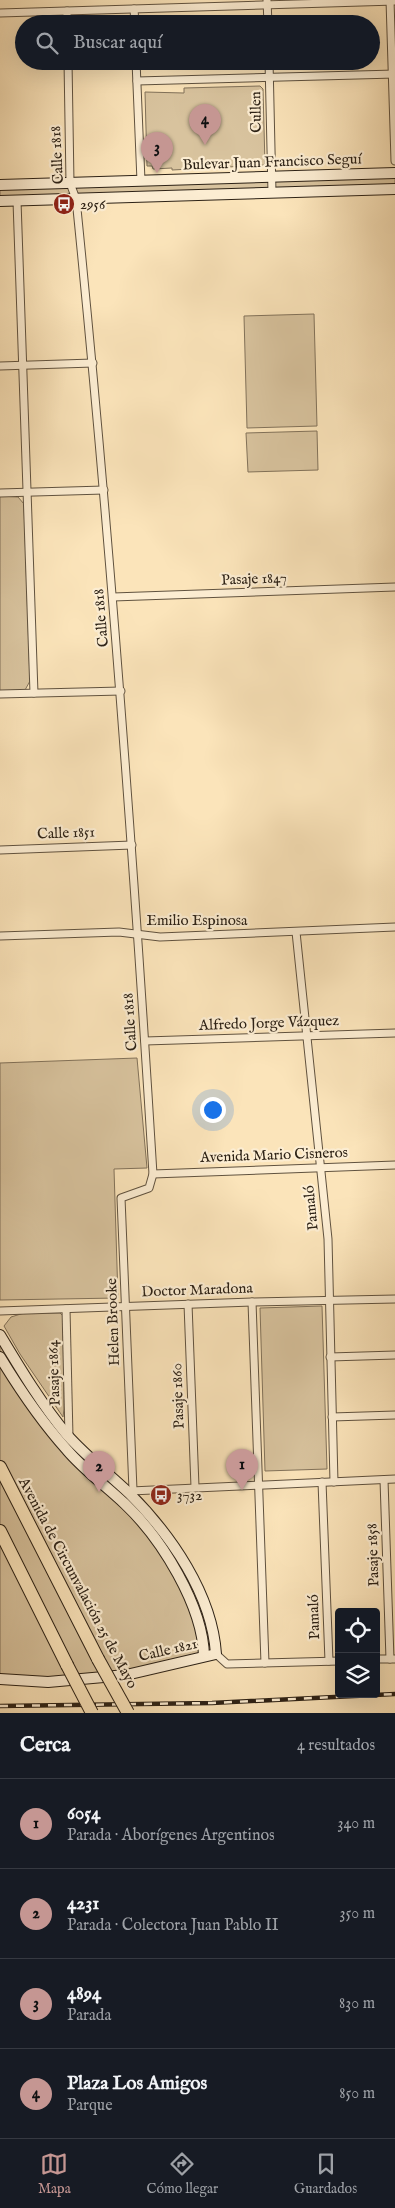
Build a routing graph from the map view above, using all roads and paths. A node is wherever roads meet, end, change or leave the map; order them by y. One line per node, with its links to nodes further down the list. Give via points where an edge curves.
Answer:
1 (392, 1): 2 (street); 11 (street)
2 (267, 3): 3 (street)
3 (134, 9): 4 (street); 7 (street)
4 (67, 11): 5 (street); 6 (street)
5 (0, 13)
6 (67, 15)
7 (134, 15)
8 (68, 70): 18 (street, Calle 1818)
9 (136, 70): 13 (street)
10 (269, 70): 12 (street, Cullen)
11 (394, 74): 12 (street); 14 (street)
12 (269, 78): 13 (street); 16 (street, Cullen)
13 (137, 81): 17 (street)
14 (395, 161)
15 (395, 173): 16 (main road, Bulevar Juan Francisco Seguí)
16 (272, 177): 17 (main road, Bulevar Juan Francisco Seguí); 21 (street, Cullen)
17 (140, 181): 18 (main road, Bulevar Juan Francisco Seguí)
18 (70, 183): 19 (main road, Bulevar Juan Francisco Seguí); 22 (street, Calle 1818)
19 (0, 186)
20 (395, 189): 21 (main road, Bulevar Juan Francisco Seguí)
21 (272, 193): 22 (main road, Bulevar Juan Francisco Seguí)
22 (76, 199): 23 (main road, Bulevar Juan Francisco Seguí); 25 (street, Calle 1818)
23 (17, 200): 24 (main road, Bulevar Juan Francisco Seguí); 27 (street)
24 (0, 201)
25 (93, 363): 27 (street); 28 (street, Calle 1818)
26 (0, 366): 27 (street)
27 (23, 366): 29 (street)
28 (104, 490): 29 (street); 32 (street, Calle 1818)
29 (27, 492): 30 (street); 34 (street)
30 (0, 493)
31 (395, 587): 32 (street, Pasaje 1847)
32 (113, 597): 33 (street, Calle 1818)
33 (121, 690): 34 (street); 36 (street, Calle 1818)
34 (34, 693): 35 (street)
35 (0, 694)
36 (132, 845): 37 (street, Calle 1851); 40 (street, Calle 1818)
37 (0, 850)
38 (395, 927): 39 (street, Emilio Espinosa)
39 (296, 932): 40 (street, Emilio Espinosa); 43 (street, Pamaló)
40 (138, 934): 41 (street, Emilio Espinosa); 44 (street, Calle 1818)
41 (0, 936)
42 (395, 1033): 43 (street, Alfredo Jorge Vázquez)
43 (307, 1036): 44 (street, Alfredo Jorge Vázquez); 46 (street, Pamaló)
44 (145, 1041): 47 (street, Calle 1818)
45 (395, 1165): 46 (street, Avenida Mario Cisneros)
46 (321, 1167): 47 (street, Avenida Mario Cisneros); 49 (street, Pamaló, via 328,1239)
47 (153, 1174): 52 (street, Helen Brooke, via 149,1188 121,1198)
48 (395, 1299): 49 (street, Doctor Maradona)
49 (328, 1301): 50 (street, Doctor Maradona); 57 (street, Pamaló)
50 (252, 1302): 51 (street, Doctor Maradona); 67 (street)
51 (188, 1304): 52 (street, Doctor Maradona); 68 (street, Pasaje 1860)
52 (127, 1306): 53 (street, Doctor Maradona); 69 (street, Helen Brooke)
53 (66, 1309): 54 (street, Doctor Maradona); 61 (street, Pasaje 1864)
54 (0, 1311)
55 (0, 1335): 61 (main road, via 39,1398)
56 (395, 1355): 57 (street)
57 (330, 1356): 60 (street, Pamaló)
58 (0, 1357): 70 (main road, via 35,1412 85,1469)
59 (395, 1415): 60 (street)
60 (332, 1417): 66 (street, Pamaló)
61 (70, 1437): 69 (main road, via 85,1454)
62 (0, 1467): 80 (highway, Avenida de Circunvalación 25 de Mayo, bridge)
63 (395, 1479): 64 (street)
64 (384, 1480): 66 (street); 74 (street, Pasaje 1858)
65 (322, 1482): 66 (street); 67 (street); 76 (street, Pamaló)
66 (334, 1482)
67 (259, 1484): 68 (street); 77 (street)
68 (195, 1487): 69 (street)
69 (130, 1491): 70 (street); 72 (main road, via 188,1572 209,1616)
70 (118, 1498): 73 (main road, via 142,1522 172,1566 198,1617 204,1639)
71 (0, 1531): 79 (highway, bridge)
72 (216, 1654): 73 (main road, Calle 1821); 77 (street, Calle 1821, via 227,1664)
73 (204, 1656): 78 (main road, Calle 1821, via 126,1675 85,1680)
74 (392, 1659)
75 (335, 1660): 76 (street, Calle 1821)
76 (329, 1661): 77 (street, Calle 1821)
77 (265, 1663)
78 (0, 1679)
79 (92, 1713)
80 (128, 1713)

